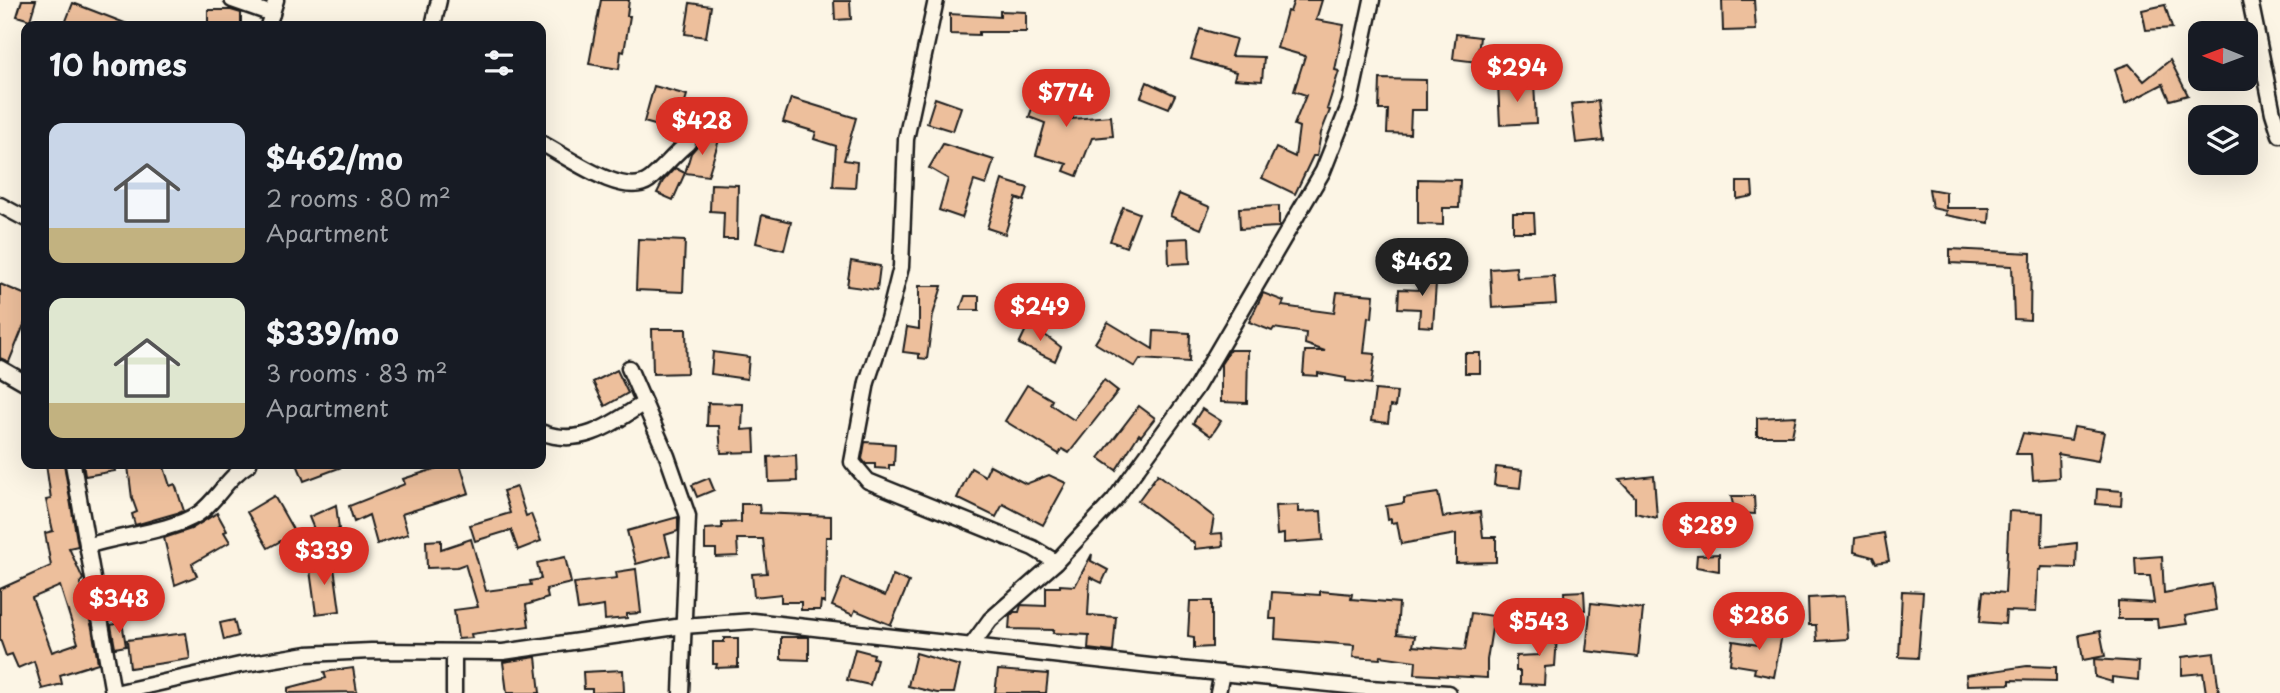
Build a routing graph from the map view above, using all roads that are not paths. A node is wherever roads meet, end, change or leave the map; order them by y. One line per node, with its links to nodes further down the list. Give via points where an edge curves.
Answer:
1 (232, 0): 6 (street)
2 (439, 0): 7 (street)
3 (936, 0): 21 (street, via 906,139 901,267 867,382 852,462 868,481 1033,548)
4 (1372, 0): 21 (street, via 1350,103 1323,172 1196,388 1114,500)
5 (2250, 0): 8 (street)
6 (272, 13)
7 (434, 21)
8 (2280, 135)
9 (688, 143): 10 (street, via 638,184 604,178)
10 (546, 146)
11 (0, 205): 12 (street)
12 (21, 216)
13 (0, 368): 15 (street)
14 (629, 368): 16 (street)
15 (21, 380)
16 (644, 402): 17 (street, via 591,435); 22 (street, via 688,516)
17 (546, 434)
18 (74, 469): 20 (street)
19 (242, 469): 20 (street, via 198,514)
20 (87, 546): 26 (street)
21 (1056, 562): 23 (street, via 990,620)
22 (683, 626): 23 (street, via 752,621); 24 (street, via 539,649); 28 (street)
23 (971, 646): 25 (street)
24 (454, 654): 26 (street, via 307,654); 27 (street)
25 (1222, 673): 29 (street); 30 (street)
26 (114, 693)
27 (454, 693)
28 (681, 693)
29 (1217, 693)
30 (1448, 693)

